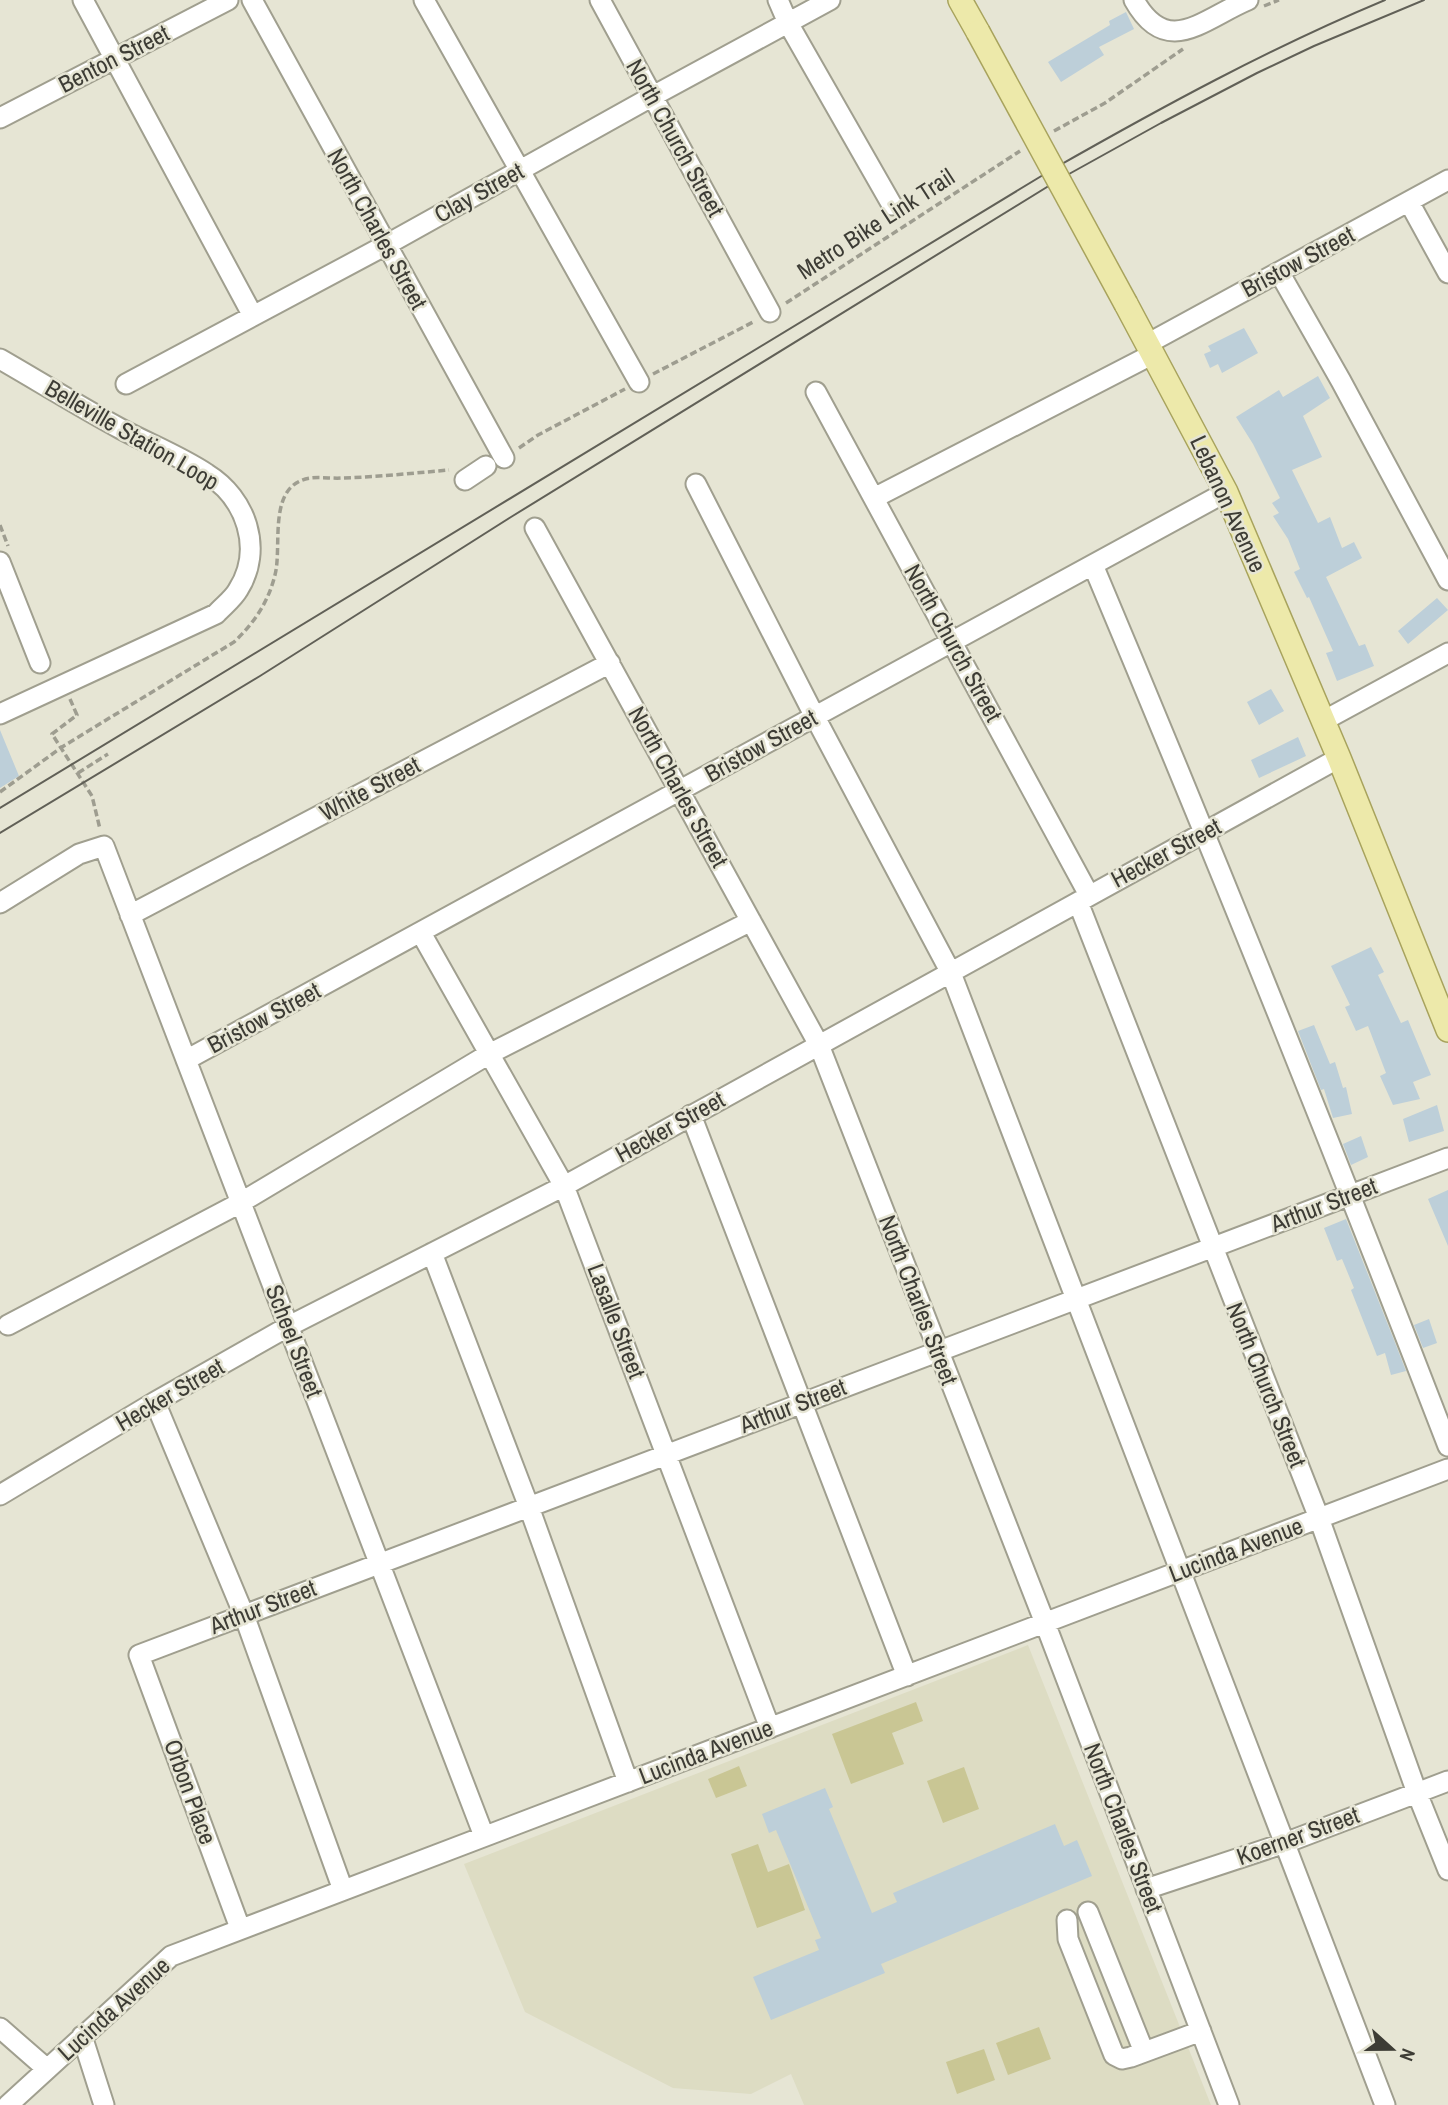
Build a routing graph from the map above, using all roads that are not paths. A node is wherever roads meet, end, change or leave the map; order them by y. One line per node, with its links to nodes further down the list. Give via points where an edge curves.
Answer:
1 (83, 0): 12 (street)
2 (228, 0): 12 (street, Benton Street)
3 (252, 0): 19 (street, North Charles Street)
4 (424, 0): 15 (street)
5 (600, 0): 13 (street, North Church Street)
6 (778, 0): 11 (street)
7 (830, 0): 11 (street, Clay Street)
8 (960, 0): 24 (main road, Lebanon Avenue, bridge)
9 (1134, 0): 10 (street, via 1151,24 1175,32)
10 (1253, 4)
11 (788, 23): 13 (street, Clay Street); 18 (street)
12 (115, 58): 14 (street, Benton Street); 23 (street)
13 (653, 96): 15 (street, Clay Street); 22 (street, North Church Street)
14 (0, 118)
15 (518, 171): 19 (street, Clay Street); 26 (street)
16 (1448, 180): 17 (street, Bristow Street)
17 (1409, 202): 20 (street, Bristow Street); 21 (street)
18 (892, 205)
19 (386, 245): 23 (street, Clay Street); 29 (street, North Charles Street)
20 (1279, 272): 24 (street, Bristow Street); 38 (street)
21 (1448, 273)
22 (770, 312)
23 (253, 316): 27 (street, Clay Street)
24 (1150, 349): 33 (main road, Lebanon Avenue); 34 (street, Bristow Street)
25 (0, 359): 43 (street, Belleville Station Loop, via 119,429 208,474 241,508 251,534 249,561 239,590 216,614)
26 (639, 382)
27 (126, 384)
28 (816, 392): 34 (street, North Church Street)
29 (504, 458)
30 (486, 466): 31 (street)
31 (465, 480)
32 (696, 484): 44 (street)
33 (1226, 492): 37 (street, Bristow Street); 45 (main road, Lebanon Avenue)
34 (874, 498): 39 (street, North Church Street)
35 (535, 528): 42 (street, North Charles Street)
36 (0, 562): 41 (street)
37 (1093, 565): 39 (street, Bristow Street); 48 (street)
38 (1448, 580)
39 (953, 641): 44 (street, Bristow Street); 49 (street, North Church Street)
40 (1448, 653): 45 (street)
41 (40, 663)
42 (610, 663): 47 (street, North Charles Street); 51 (street, White Street)
43 (0, 714)
44 (815, 717): 47 (street, Bristow Street); 54 (street)
45 (1323, 721): 46 (main road, Lebanon Avenue)
46 (1339, 758): 48 (street, Hecker Street); 55 (main road, Lebanon Avenue)
47 (680, 790): 52 (street, North Charles Street); 53 (street, Bristow Street)
48 (1205, 832): 49 (street, Hecker Street); 62 (street)
49 (1084, 898): 54 (street, Hecker Street); 64 (street, North Church Street)
50 (0, 903): 51 (street, Scheel Street, via 79,855 104,846)
51 (130, 915): 58 (street, Scheel Street)
52 (751, 921): 56 (street, North Charles Street); 57 (street)
53 (421, 933): 57 (street, Lasalle Street); 58 (street, Bristow Street)
54 (951, 973): 56 (street, Hecker Street); 66 (street)
55 (1448, 1030)
56 (819, 1045): 59 (street, Hecker Street); 69 (street, North Charles Street)
57 (489, 1054): 61 (street, Lasalle Street); 63 (street)
58 (186, 1060): 63 (street, Scheel Street)
59 (691, 1115): 61 (street, Hecker Street); 71 (street)
60 (1448, 1158): 62 (street, Arthur Street)
61 (564, 1186): 65 (street, Hecker Street); 73 (street, Lasalle Street)
62 (1351, 1195): 64 (street, Arthur Street); 72 (street)
63 (240, 1203): 67 (street); 68 (street, Scheel Street)
64 (1212, 1248): 66 (street, Arthur Street); 77 (street, North Church Street)
65 (432, 1253): 68 (street, Hecker Street); 76 (street)
66 (1076, 1299): 69 (street, Arthur Street); 79 (street)
67 (8, 1325)
68 (289, 1326): 70 (street, Hecker Street); 78 (street, Scheel Street)
69 (938, 1351): 71 (street, Arthur Street); 81 (street, North Charles Street)
70 (155, 1402): 75 (street, Hecker Street); 80 (street)
71 (802, 1403): 73 (street, Arthur Street); 83 (street)
72 (1448, 1446)
73 (667, 1454): 76 (street, Arthur Street); 84 (street, Lasalle Street)
74 (1448, 1469): 77 (street, Lucinda Avenue)
75 (0, 1495)
76 (528, 1507): 78 (street, Arthur Street); 86 (street)
77 (1318, 1518): 79 (street, Lucinda Avenue); 87 (street, North Church Street)
78 (379, 1563): 80 (street, Arthur Street); 88 (street, Scheel Street)
79 (1181, 1571): 81 (street, Lucinda Avenue); 89 (street)
80 (244, 1615): 82 (street, Arthur Street); 91 (street)
81 (1045, 1623): 83 (street, Lucinda Avenue); 92 (street, North Charles Street)
82 (139, 1655): 95 (street, Orbon Place)
83 (907, 1676): 84 (street, Lucinda Avenue)
84 (770, 1728): 86 (street, Lucinda Avenue)
85 (1448, 1781): 87 (street, Koerner Street)
86 (628, 1782): 88 (street, Lucinda Avenue)
87 (1417, 1793): 89 (street, Koerner Street); 90 (street, North Church Street)
88 (484, 1836): 91 (street, Lucinda Avenue)
89 (1284, 1843): 92 (street, Koerner Street); 104 (street)
90 (1448, 1870)
91 (343, 1889): 95 (street, Lucinda Avenue)
92 (1146, 1889): 97 (street, North Charles Street)
93 (1088, 1912): 99 (street)
94 (1067, 1920): 99 (street, via 1068,1939 1111,2050 1122,2059)
95 (240, 1928): 98 (street, Lucinda Avenue, via 171,1956)
96 (0, 2028): 100 (street)
97 (1201, 2031): 99 (street); 103 (street, North Charles Street)
98 (82, 2036): 100 (street, Lucinda Avenue); 102 (street)
99 (1144, 2052)
100 (47, 2069): 101 (street, Lucinda Avenue)
101 (8, 2105)
102 (104, 2105)
103 (1229, 2105)
104 (1385, 2105)

